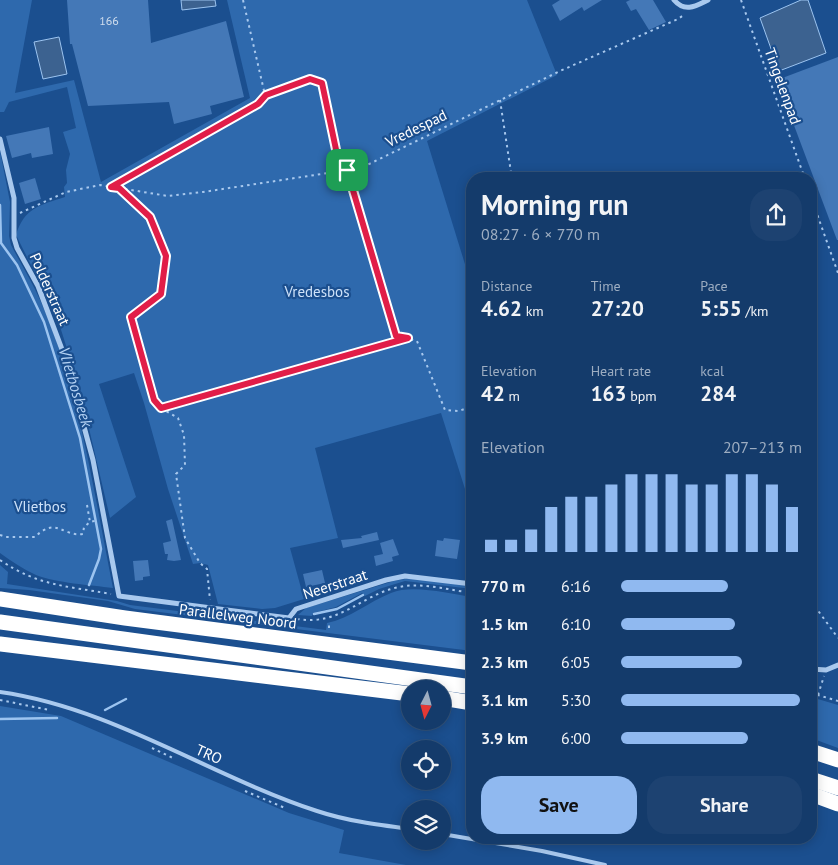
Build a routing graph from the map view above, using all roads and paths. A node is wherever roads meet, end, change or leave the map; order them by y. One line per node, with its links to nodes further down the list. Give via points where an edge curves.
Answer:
1 (243, 0): 6 (path)
2 (674, 0): 5 (street, via 681,7)
3 (708, 0): 5 (street)
4 (741, 0): 11 (path, Tingelenpad)
5 (694, 7): 7 (path, Vredespad, via 678,19)
6 (265, 94): 9 (path, via 310,79 322,83 338,159); 12 (path, via 258,104)
7 (500, 100): 9 (path, Vredespad, via 361,168); 10 (path)
8 (0, 139): 15 (street, Polderstraat, via 14,198)
9 (347, 170): 13 (path, Vredespad, via 168,196); 17 (path, via 396,336)
10 (511, 172)
11 (802, 172)
12 (111, 187): 13 (path, Vredespad); 15 (path, Vredespad, via 100,185 66,192)
13 (119, 188): 18 (path, via 150,217 166,256 161,294 131,317 154,400)
14 (817, 214): 16 (path)
15 (14, 216): 21 (street, Polderstraat, via 17,248 38,286 66,360 91,451)
16 (838, 273)
17 (408, 338): 18 (path); 19 (path, via 417,341 445,410)
18 (161, 408): 30 (path, via 178,418 184,435 185,465 176,474 181,518 185,538 206,570)
19 (466, 408)
20 (87, 505): 22 (path)
21 (105, 519): 22 (path); 28 (street, Polderstraat)
22 (90, 522): 23 (path, via 84,527 83,534 75,535 58,527 42,530 35,537)
23 (0, 535)
24 (0, 560): 28 (path, via 42,582)
25 (466, 583): 32 (street, Neerstraat, via 405,576 302,607)
26 (0, 592): 36 (highway, Parallelweg Noord, via 239,626)
27 (466, 592): 32 (path, via 400,587 337,616 307,621)
28 (119, 596): 30 (street)
29 (0, 600): 37 (highway, Parallelweg Noord)
30 (211, 608): 32 (street)
31 (817, 609): 34 (path)
32 (289, 618)
33 (0, 622): 41 (highway)
34 (838, 638)
35 (0, 644): 43 (highway)
36 (466, 653)
37 (466, 662)
38 (838, 665): 40 (street)
39 (817, 669): 40 (street)
40 (826, 670): 44 (path)
41 (466, 686)
42 (0, 692): 62 (lane, TRO, via 81,712 318,812)
43 (401, 693)
44 (818, 695): 47 (path)
45 (0, 700): 49 (path)
46 (451, 700): 48 (highway)
47 (838, 701)
48 (466, 702)
49 (49, 710)
50 (817, 745): 52 (highway)
51 (147, 746): 55 (path)
52 (838, 752)
53 (817, 753): 54 (highway)
54 (838, 760)
55 (181, 762)
56 (817, 781): 57 (highway)
57 (838, 788)
58 (242, 789): 61 (path)
59 (817, 796): 60 (highway)
60 (838, 804)
61 (285, 808)
62 (401, 828)
63 (451, 836): 64 (lane)
64 (466, 838)
65 (501, 844): 66 (lane)
66 (605, 865)

